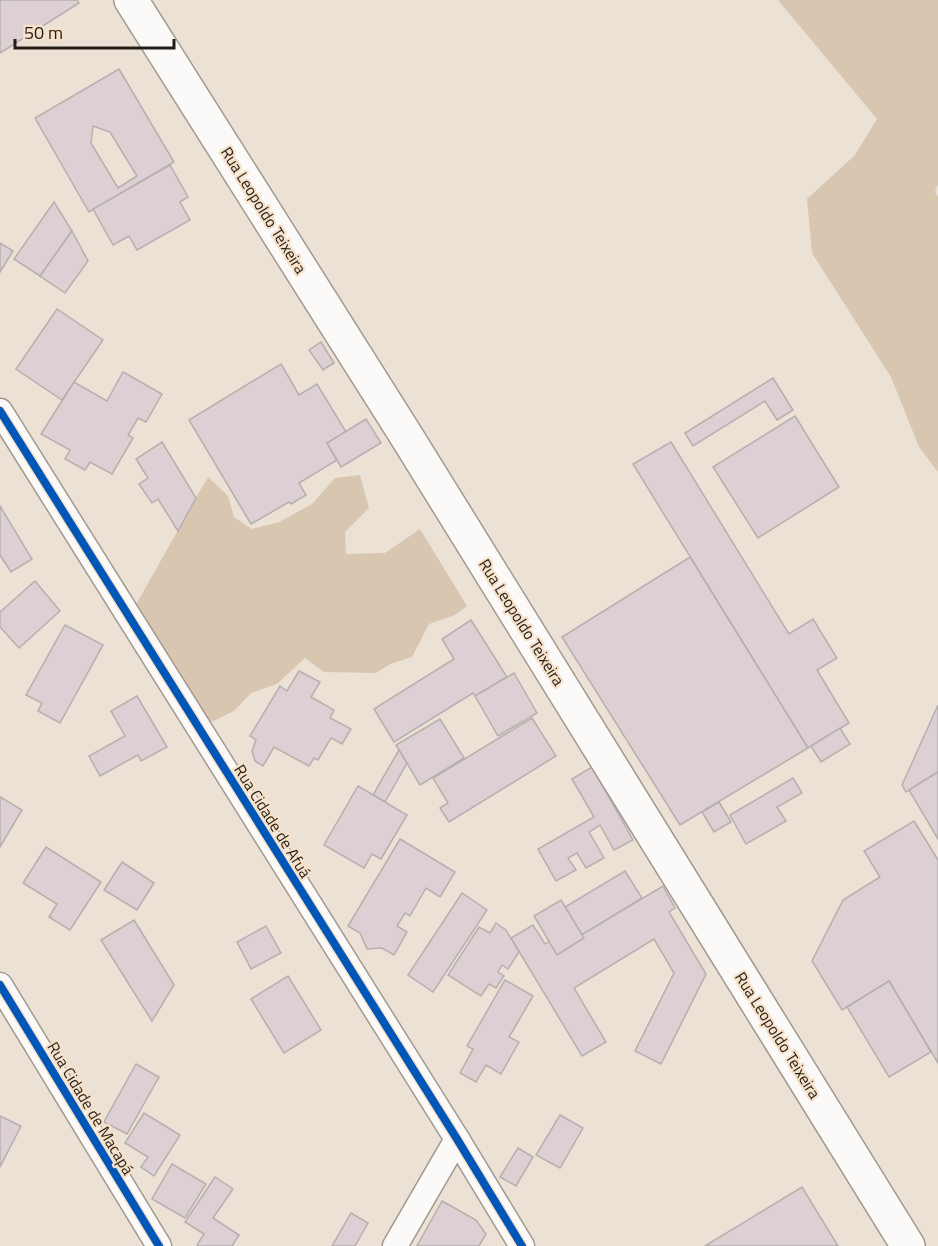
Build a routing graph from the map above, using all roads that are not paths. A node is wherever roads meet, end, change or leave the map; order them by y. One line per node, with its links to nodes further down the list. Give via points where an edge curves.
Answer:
1 (131, 0): 8 (main road, Rua Leopoldo Teixeira)
2 (0, 411): 4 (street, Rua Cidade de Afuá)
3 (0, 985): 5 (street, Rua Cidade de Macapá)
4 (457, 1139): 6 (street); 7 (street, Rua Cidade de Afuá)
5 (159, 1246)
6 (395, 1246)
7 (522, 1246)
8 (909, 1246)

